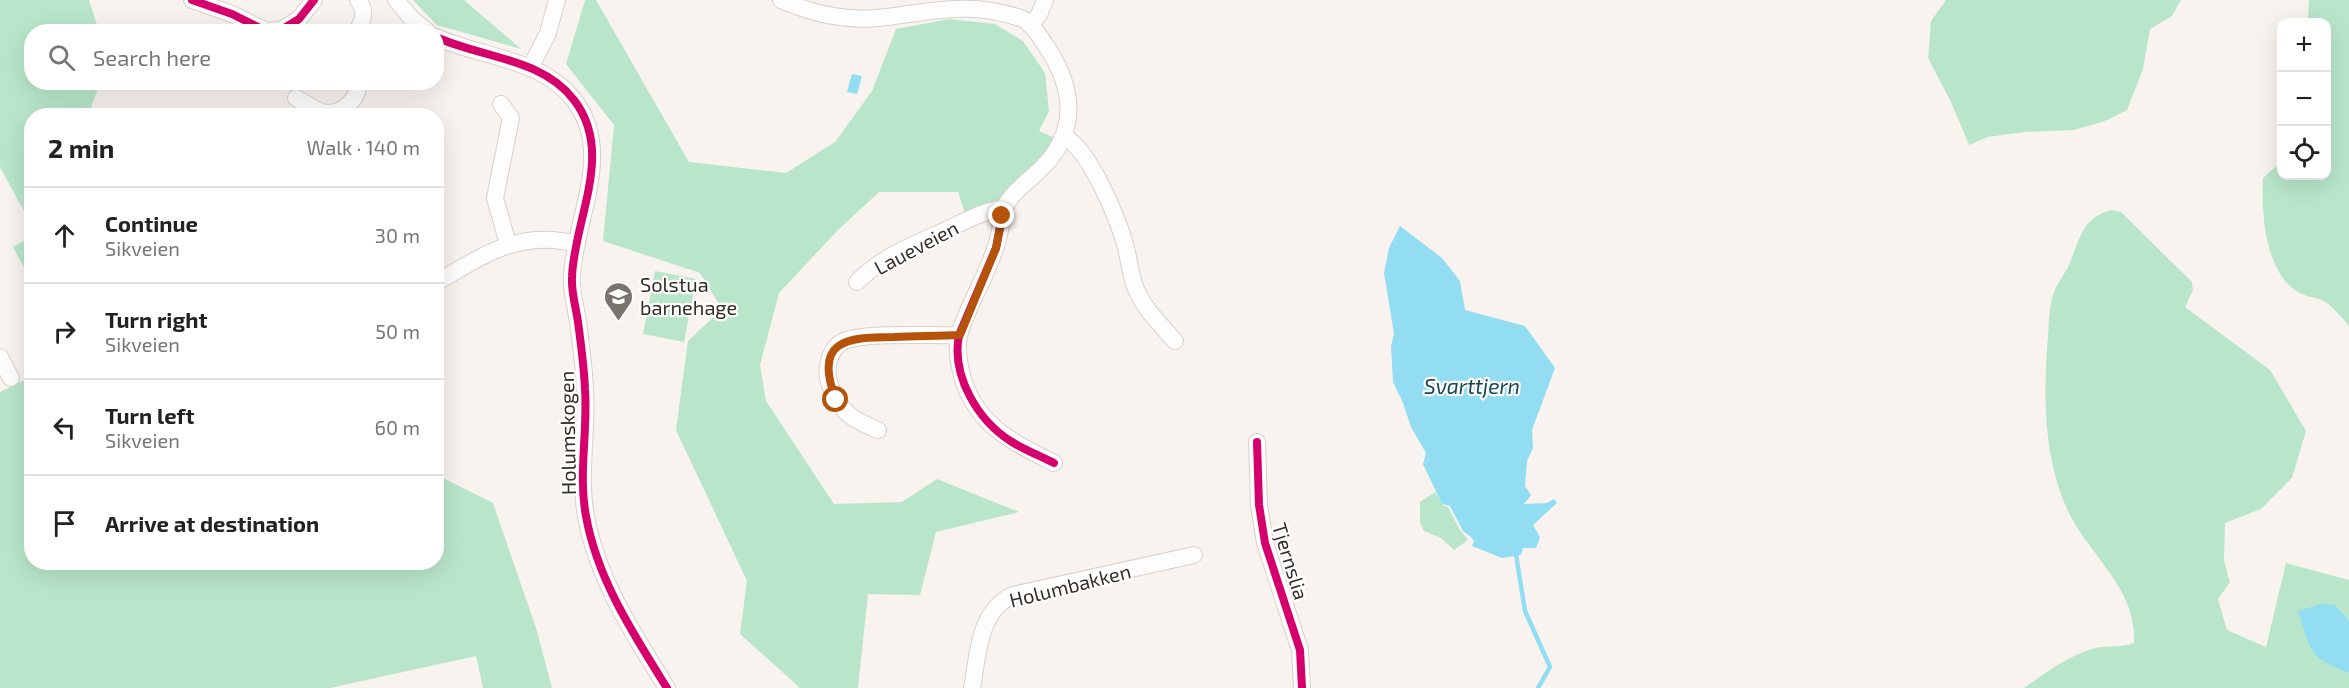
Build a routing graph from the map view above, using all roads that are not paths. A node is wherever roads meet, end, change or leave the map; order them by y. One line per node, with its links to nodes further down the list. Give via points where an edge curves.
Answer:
1 (192, 0): 8 (street)
2 (314, 0): 9 (street)
3 (358, 0): 10 (street, via 363,6)
4 (396, 0): 11 (street)
5 (557, 0): 14 (street, via 548,33)
6 (781, 0): 12 (street, via 812,11 863,18 901,14 949,2 977,2 1002,8)
7 (1045, 0): 12 (street)
8 (252, 24)
9 (291, 24)
10 (360, 24)
11 (418, 24)
12 (1030, 25): 20 (street, via 1054,57 1064,79 1070,111)
13 (444, 40): 14 (street, Holumskogen)
14 (530, 68): 22 (street, Holumskogen, via 568,92 588,129 592,162)
15 (357, 90): 19 (street, via 352,101)
16 (296, 98): 18 (street)
17 (501, 104): 23 (street, via 511,118 495,198)
18 (314, 108)
19 (341, 108)
20 (1064, 136): 21 (street, via 1048,162 1014,193); 27 (street, via 1082,152 1108,202 1144,304)
21 (1004, 208): 25 (street, Laueveien, via 977,215 899,251); 26 (street, via 996,248)
22 (578, 238): 23 (street); 34 (street, Holumskogen, via 572,277 585,389 582,481 586,518 616,600)
23 (508, 244): 24 (street)
24 (444, 278)
25 (857, 282)
26 (960, 335): 30 (street, via 863,337 843,342 834,349 827,379 836,400 850,418); 32 (street, via 963,380 983,418 1012,442)
27 (1175, 341)
28 (0, 357): 29 (street)
29 (11, 378)
30 (878, 430)
31 (1257, 442): 36 (street, Tjernslia, via 1265,543 1300,650)
32 (1054, 463)
33 (1194, 555): 35 (street, Holumbakken, via 1004,599 991,615 981,638)
34 (667, 688)
35 (972, 688)
36 (1302, 688)

